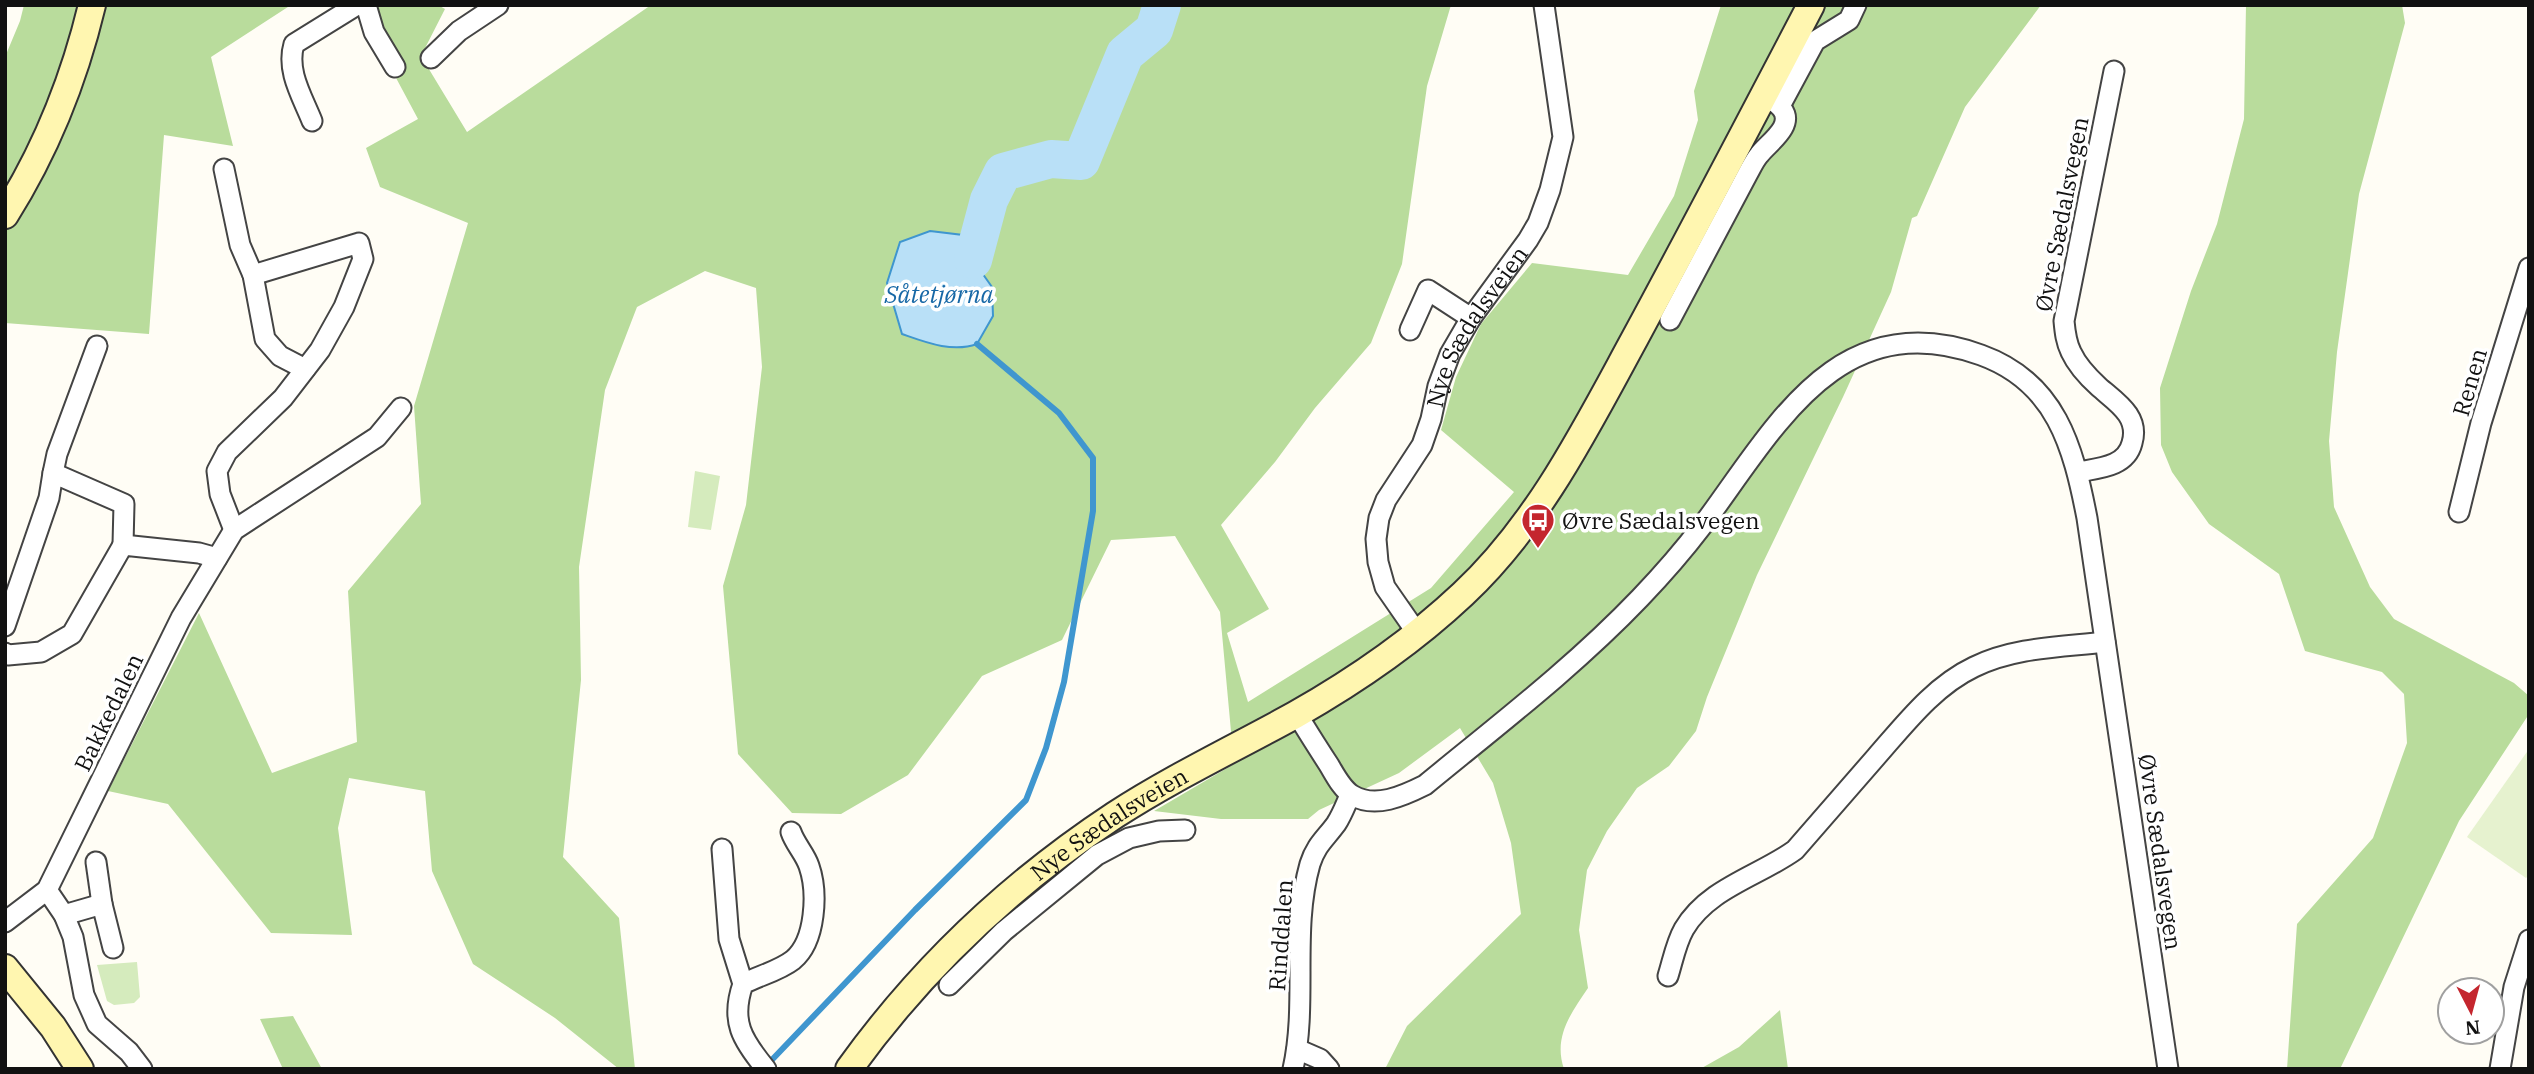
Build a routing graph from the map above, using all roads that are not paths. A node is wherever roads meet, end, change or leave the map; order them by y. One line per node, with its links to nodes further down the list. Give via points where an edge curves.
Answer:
1 (92, 5): 14 (main road, via 60,107)
2 (357, 5): 12 (street, via 294,44 292,73)
3 (366, 5): 9 (street, via 374,32)
4 (498, 5): 8 (street, via 459,31)
5 (1544, 5): 17 (street, Nye Sædalsveien, via 1563,137 1559,161 1538,223)
6 (1811, 5): 11 (main road, Nye Sædalsveien)
7 (1856, 5): 11 (street, Nye Sædalsveien, via 1849,20 1815,41)
8 (431, 58)
9 (395, 67)
10 (2114, 71): 23 (street, Øvre Sædalsvegen, via 2064,321 2071,353 2128,414 2134,439 2121,460)
11 (1772, 101): 18 (street, Nye Sædalsveien, via 1785,112 1782,130 1759,154); 30 (main road, Nye Sædalsveien, via 1577,445 1523,528 1463,594)
12 (312, 121)
13 (224, 169): 16 (street, via 240,245)
14 (5, 215)
15 (2529, 268): 25 (street, Renen)
16 (253, 275): 21 (street, via 265,339 280,356); 21 (street, via 359,243 363,259 344,307)
17 (1471, 318): 19 (street, via 1427,290); 30 (street, Nye Sædalsveien, via 1450,355 1422,444 1379,518 1377,551 1385,587)
18 (1670, 320)
19 (1410, 330)
20 (97, 346): 24 (street)
21 (305, 369): 26 (street, via 283,398 227,452 218,471 220,494)
22 (401, 408): 26 (street, Bakkedalen, via 377,437)
23 (2078, 472): 31 (street, Øvre Sædalsvegen); 34 (street, Øvre Sædalsvegen, via 2050,406 2015,371 1990,358 1941,344 1914,343 1863,352 1817,381 1788,411 1668,568 1598,641 1425,785 1384,800)
24 (53, 473): 27 (street, via 124,504); 29 (street, via 49,498)
25 (2459, 512)
26 (234, 530): 28 (street, Bakkedalen)
27 (123, 545): 28 (street); 32 (street, via 72,634 41,652)
28 (217, 558): 39 (street, Bakkedalen, via 181,618)
29 (5, 626)
30 (1417, 633): 33 (main road, Nye Sædalsveien, via 1366,672)
31 (2105, 642): 46 (street, via 2000,657 1973,667 1945,686 1917,710 1795,850 1700,909 1684,928); 56 (street, Øvre Sædalsvegen)
32 (6, 656)
33 (1297, 714): 34 (street); 53 (main road, Nye Sædalsveien, via 1115,815 1063,852 930,969)
34 (1350, 795): 49 (street, Rinddalen, via 1311,861 1304,888)
35 (1185, 830): 48 (street, via 1129,838 1097,855 1004,931)
36 (791, 832): 47 (street, via 812,882 808,938 791,962)
37 (722, 849): 47 (street, via 729,939)
38 (96, 862): 40 (street)
39 (47, 890): 41 (street); 42 (street, Bakkedalen)
40 (102, 905): 41 (street); 44 (street)
41 (64, 915): 52 (street, via 84,995 97,1024 130,1052)
42 (5, 922)
43 (2529, 940): 57 (street, via 2514,987)
44 (113, 948)
45 (5, 968): 51 (main road)
46 (1668, 976)
47 (743, 984): 50 (street, via 737,1020)
48 (949, 985)
49 (1297, 1049): 54 (street, Rinddalen); 55 (street, via 1320,1059)
50 (762, 1064)
51 (80, 1069)
52 (142, 1069)
53 (849, 1069)
54 (1293, 1069)
55 (1329, 1069)
56 (2168, 1069)
57 (2500, 1069)

